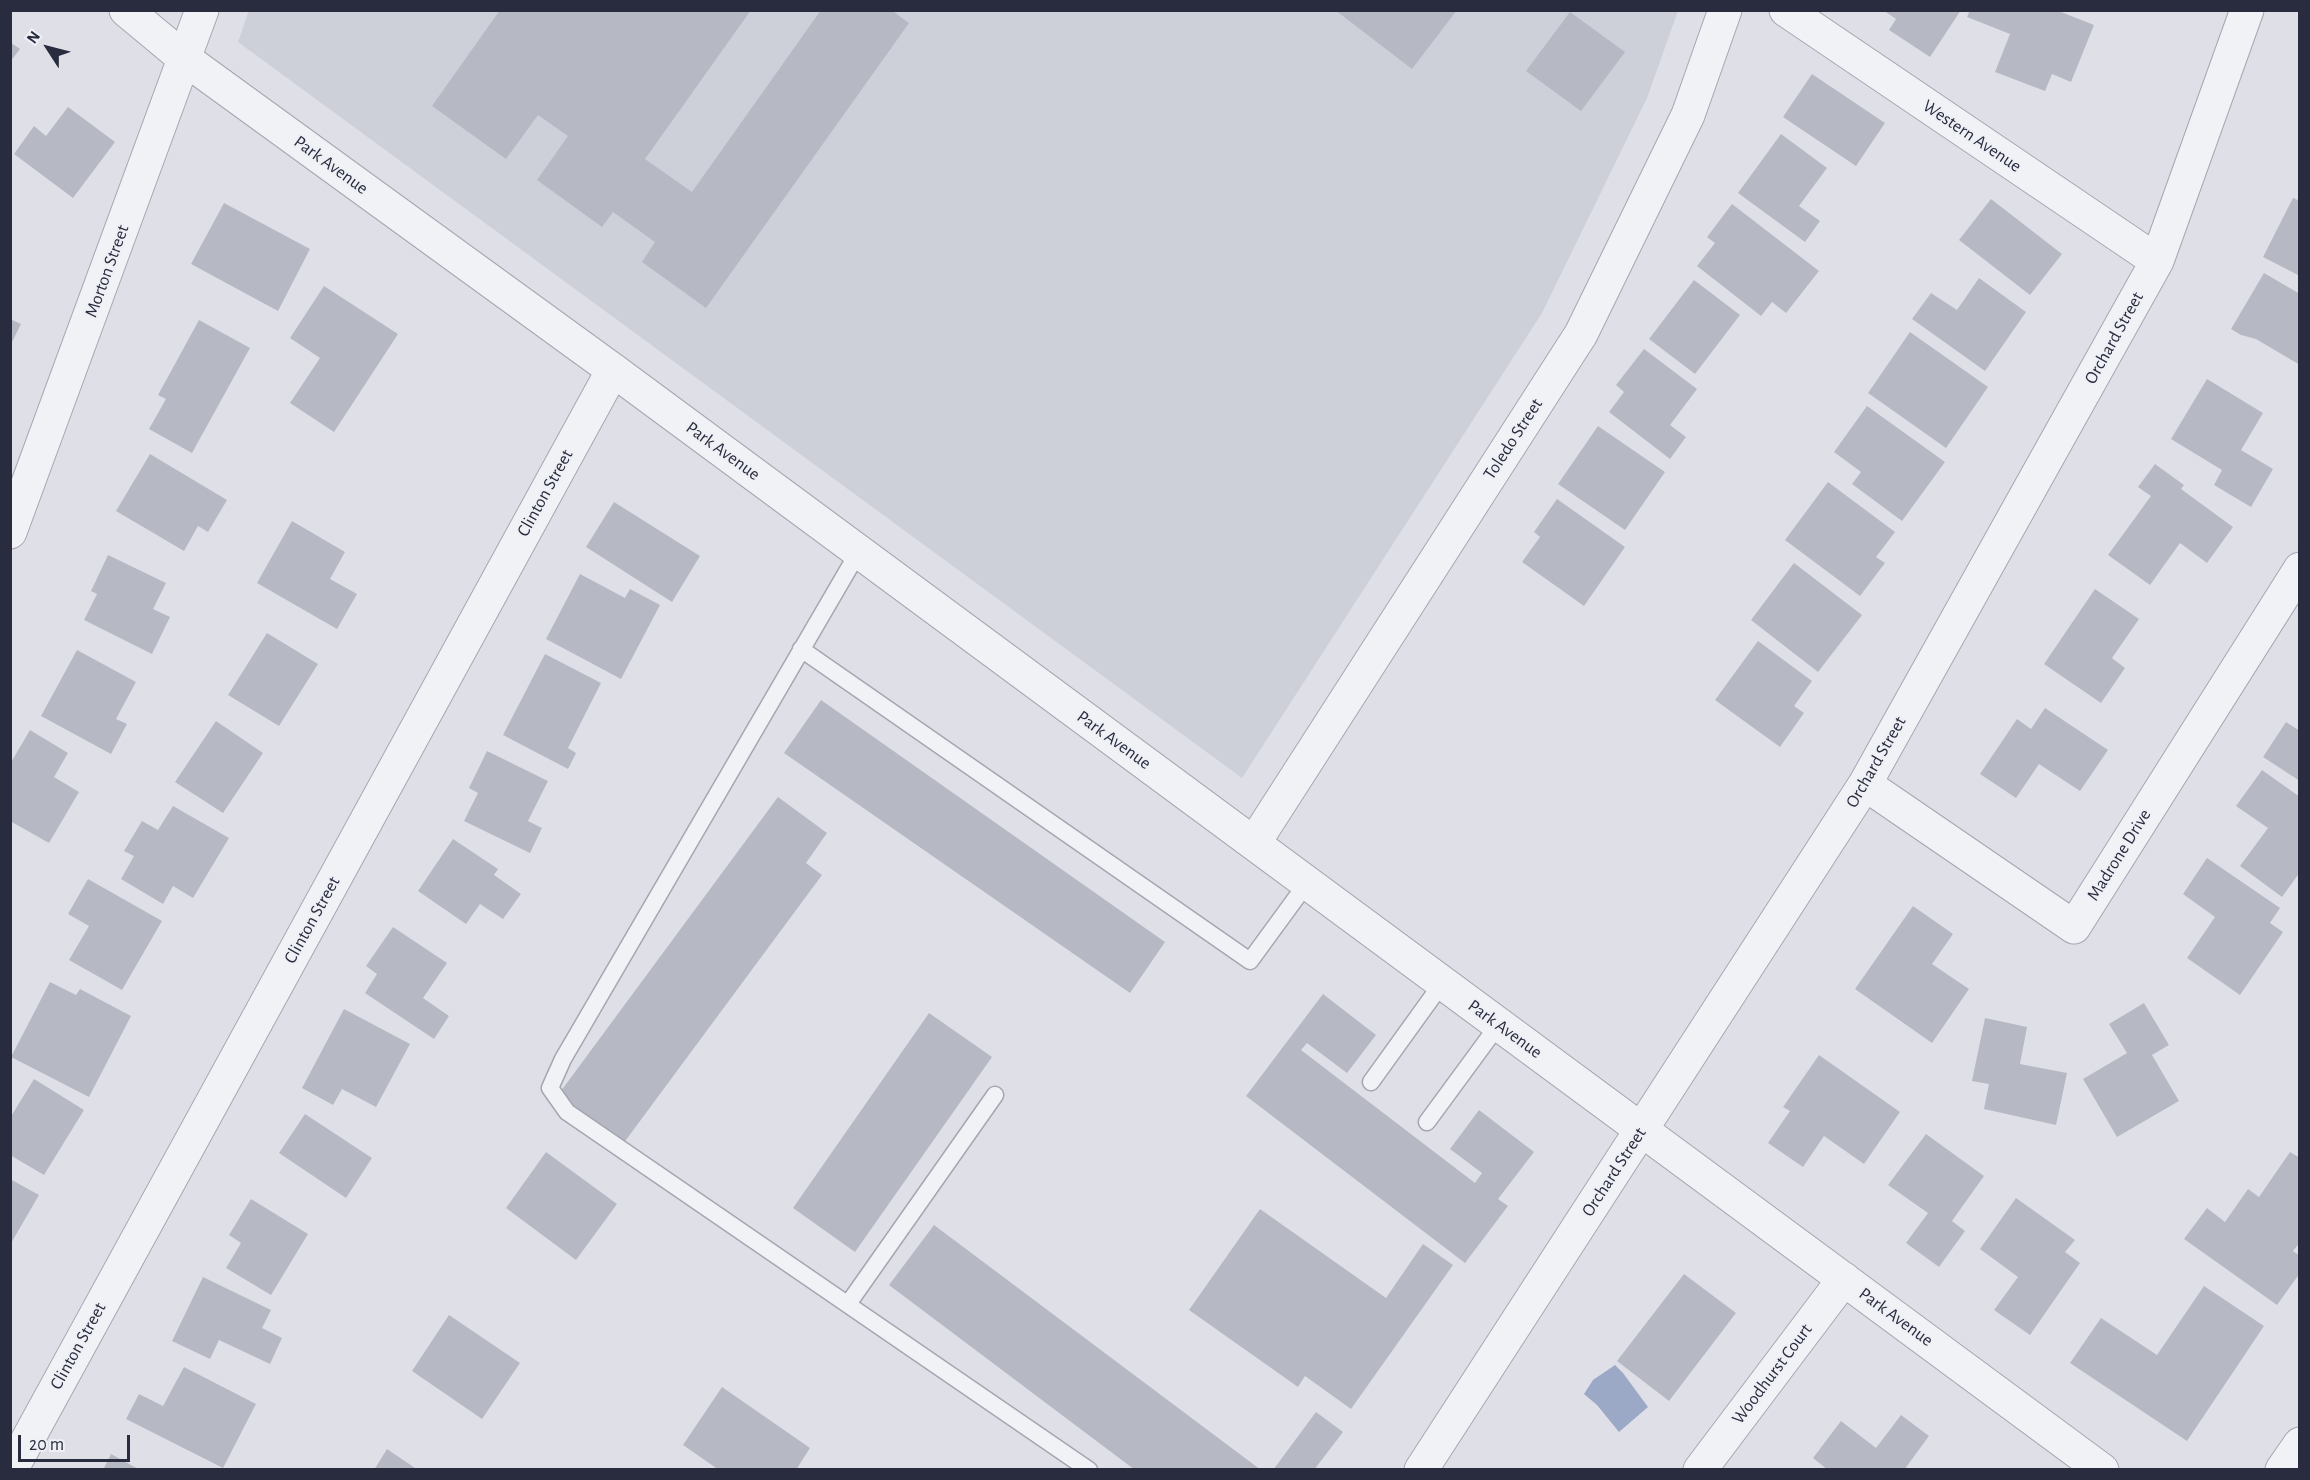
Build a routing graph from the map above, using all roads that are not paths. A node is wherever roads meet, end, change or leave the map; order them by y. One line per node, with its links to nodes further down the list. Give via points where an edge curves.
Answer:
1 (126, 10): 6 (street, Park Avenue)
2 (202, 10): 6 (street, Morton Street)
3 (1725, 10): 14 (street, Toledo Street, via 1688,115 1581,334)
4 (1786, 10): 7 (street, Western Avenue)
5 (2247, 10): 7 (street, Orchard Street)
6 (185, 59): 8 (street, Park Avenue); 9 (street, Morton Street)
7 (2157, 261): 13 (street, Orchard Street)
8 (613, 370): 10 (street, Park Avenue); 25 (street, Clinton Street)
9 (10, 532)
10 (859, 551): 12 (lane); 14 (street, Park Avenue)
11 (2300, 569): 13 (street, Madrone Drive, via 2074,927)
12 (801, 649): 15 (lane, via 1250,961); 23 (lane, via 563,1059 550,1088 567,1112)
13 (1865, 784): 21 (street, Orchard Street)
14 (1254, 843): 15 (street, Park Avenue)
15 (1307, 883): 16 (street, Park Avenue)
16 (1443, 982): 17 (street, Park Avenue); 18 (lane)
17 (1499, 1024): 20 (lane); 21 (street, Park Avenue)
18 (1371, 1082)
19 (995, 1095): 23 (lane)
20 (1427, 1122)
21 (1642, 1129): 22 (street, Park Avenue); 27 (street, Orchard Street)
22 (1844, 1278): 28 (street, Woodhurst Court); 29 (street, Park Avenue)
23 (848, 1304): 26 (lane)
24 (2300, 1444): 30 (street)
25 (11, 1470)
26 (1089, 1470)
27 (1421, 1470)
28 (1700, 1470)
29 (2102, 1470)
30 (2282, 1470)

